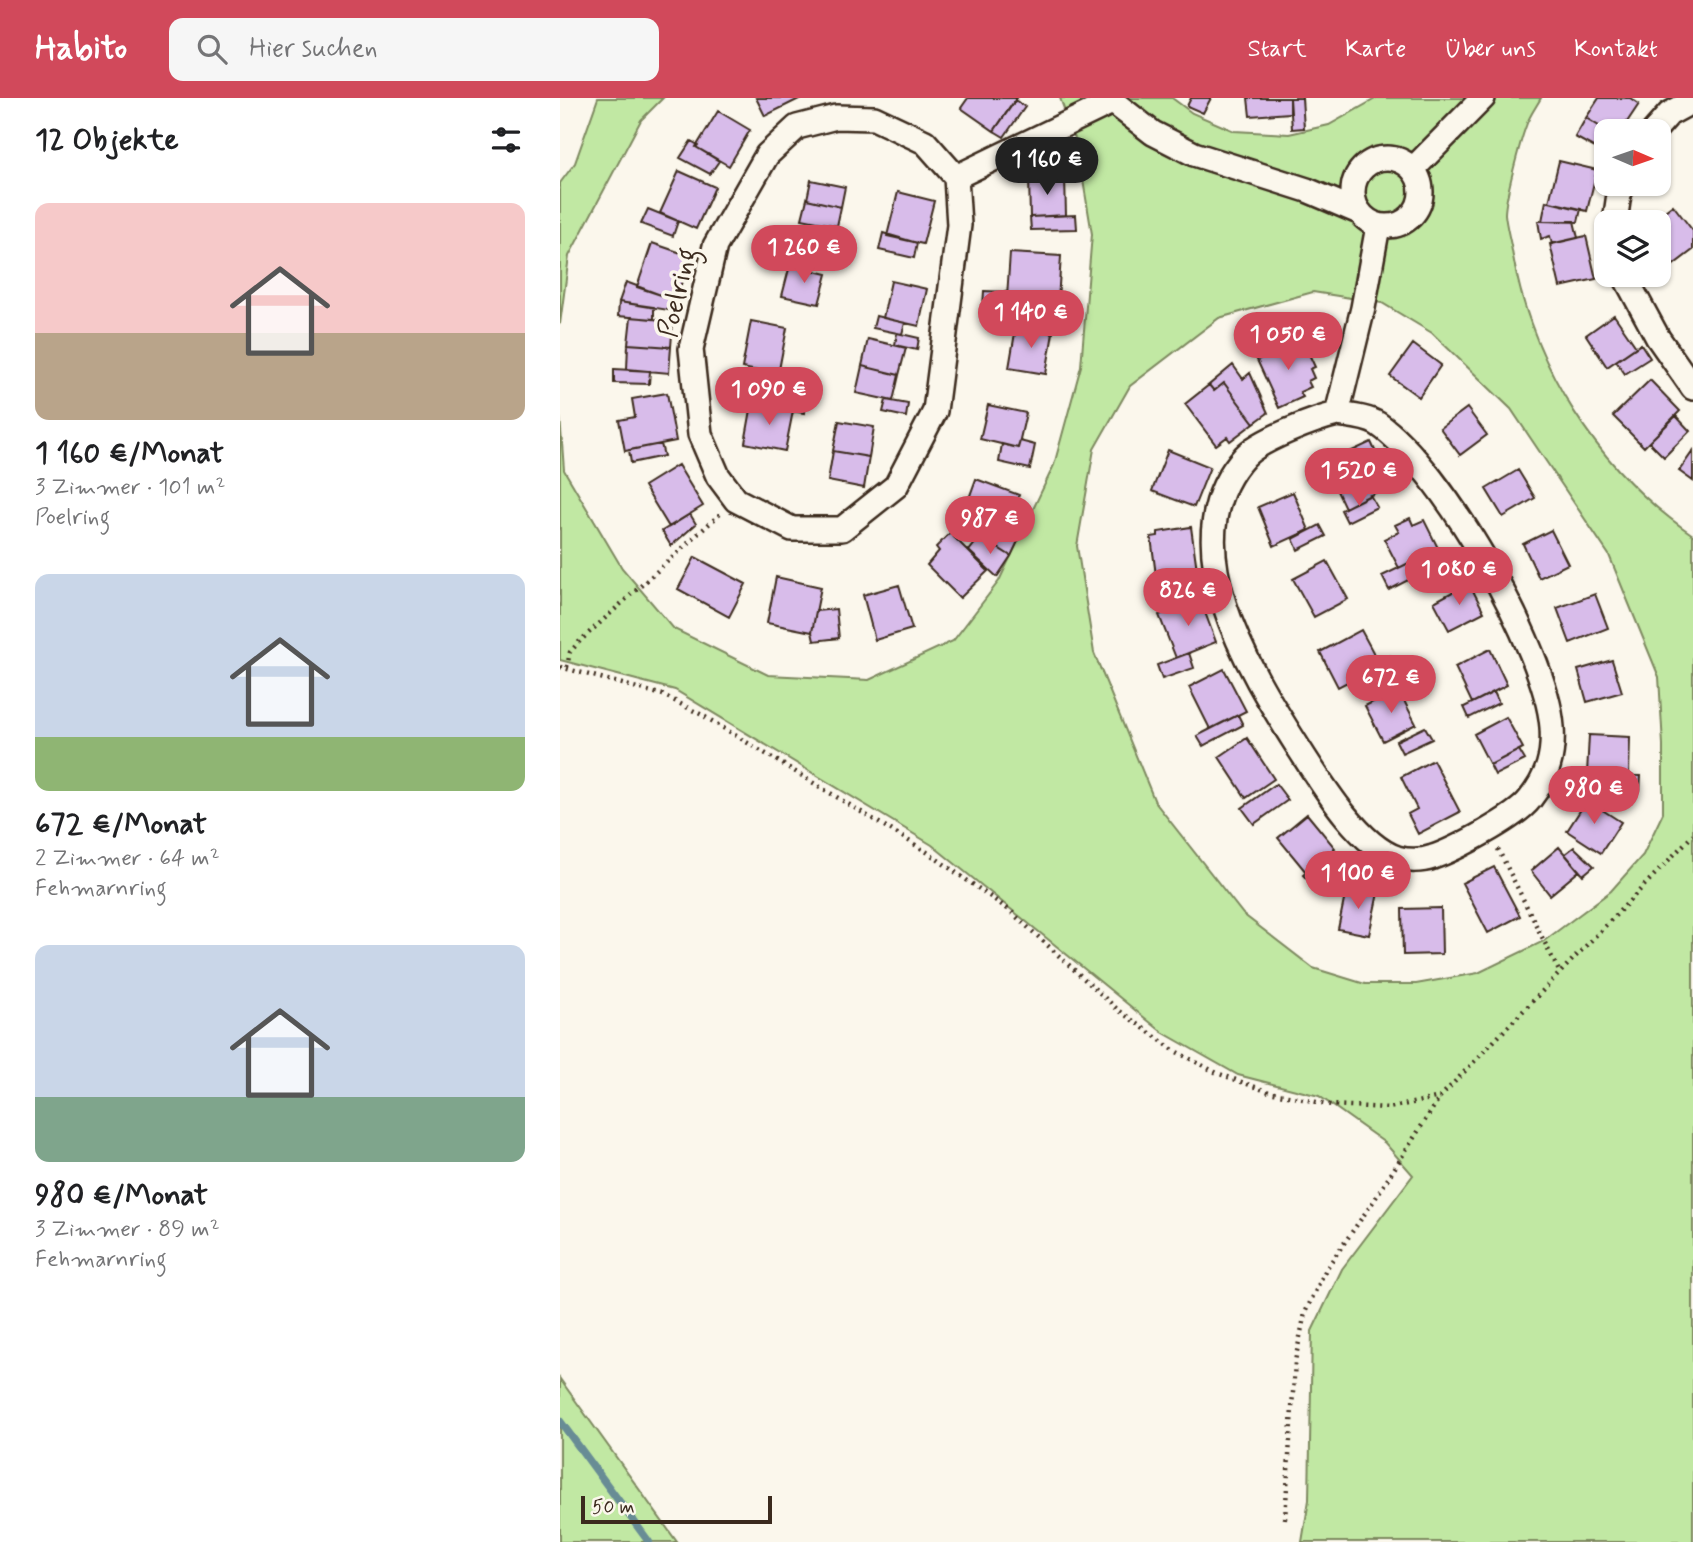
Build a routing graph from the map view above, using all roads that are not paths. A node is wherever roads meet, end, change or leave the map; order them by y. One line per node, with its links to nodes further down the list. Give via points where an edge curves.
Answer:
1 (1483, 98): 5 (street)
2 (1110, 100): 6 (street); 7 (street, via 1153,133 1195,154)
3 (1693, 101): 4 (street)
4 (1665, 119)
5 (1413, 169): 7 (street, via 1398,159 1381,158 1365,165 1353,187); 8 (street, via 1421,189 1416,210 1400,224)
6 (956, 177): 6 (street, Poelring, via 925,142 874,118 836,117 797,127 767,155 715,246 691,349 699,434 718,476 736,500 792,529 842,529 896,486 935,411 958,225)
7 (1359, 212): 8 (street)
8 (1378, 226): 11 (street)
9 (1630, 287): 10 (street)
10 (1693, 388)
11 (1337, 414): 11 (street, via 1307,421 1246,454 1223,489 1215,516 1217,580 1248,664 1332,799 1372,842 1395,857 1413,861 1432,858 1525,806 1545,780 1552,752 1548,702 1521,629 1436,483 1412,453 1375,422)

